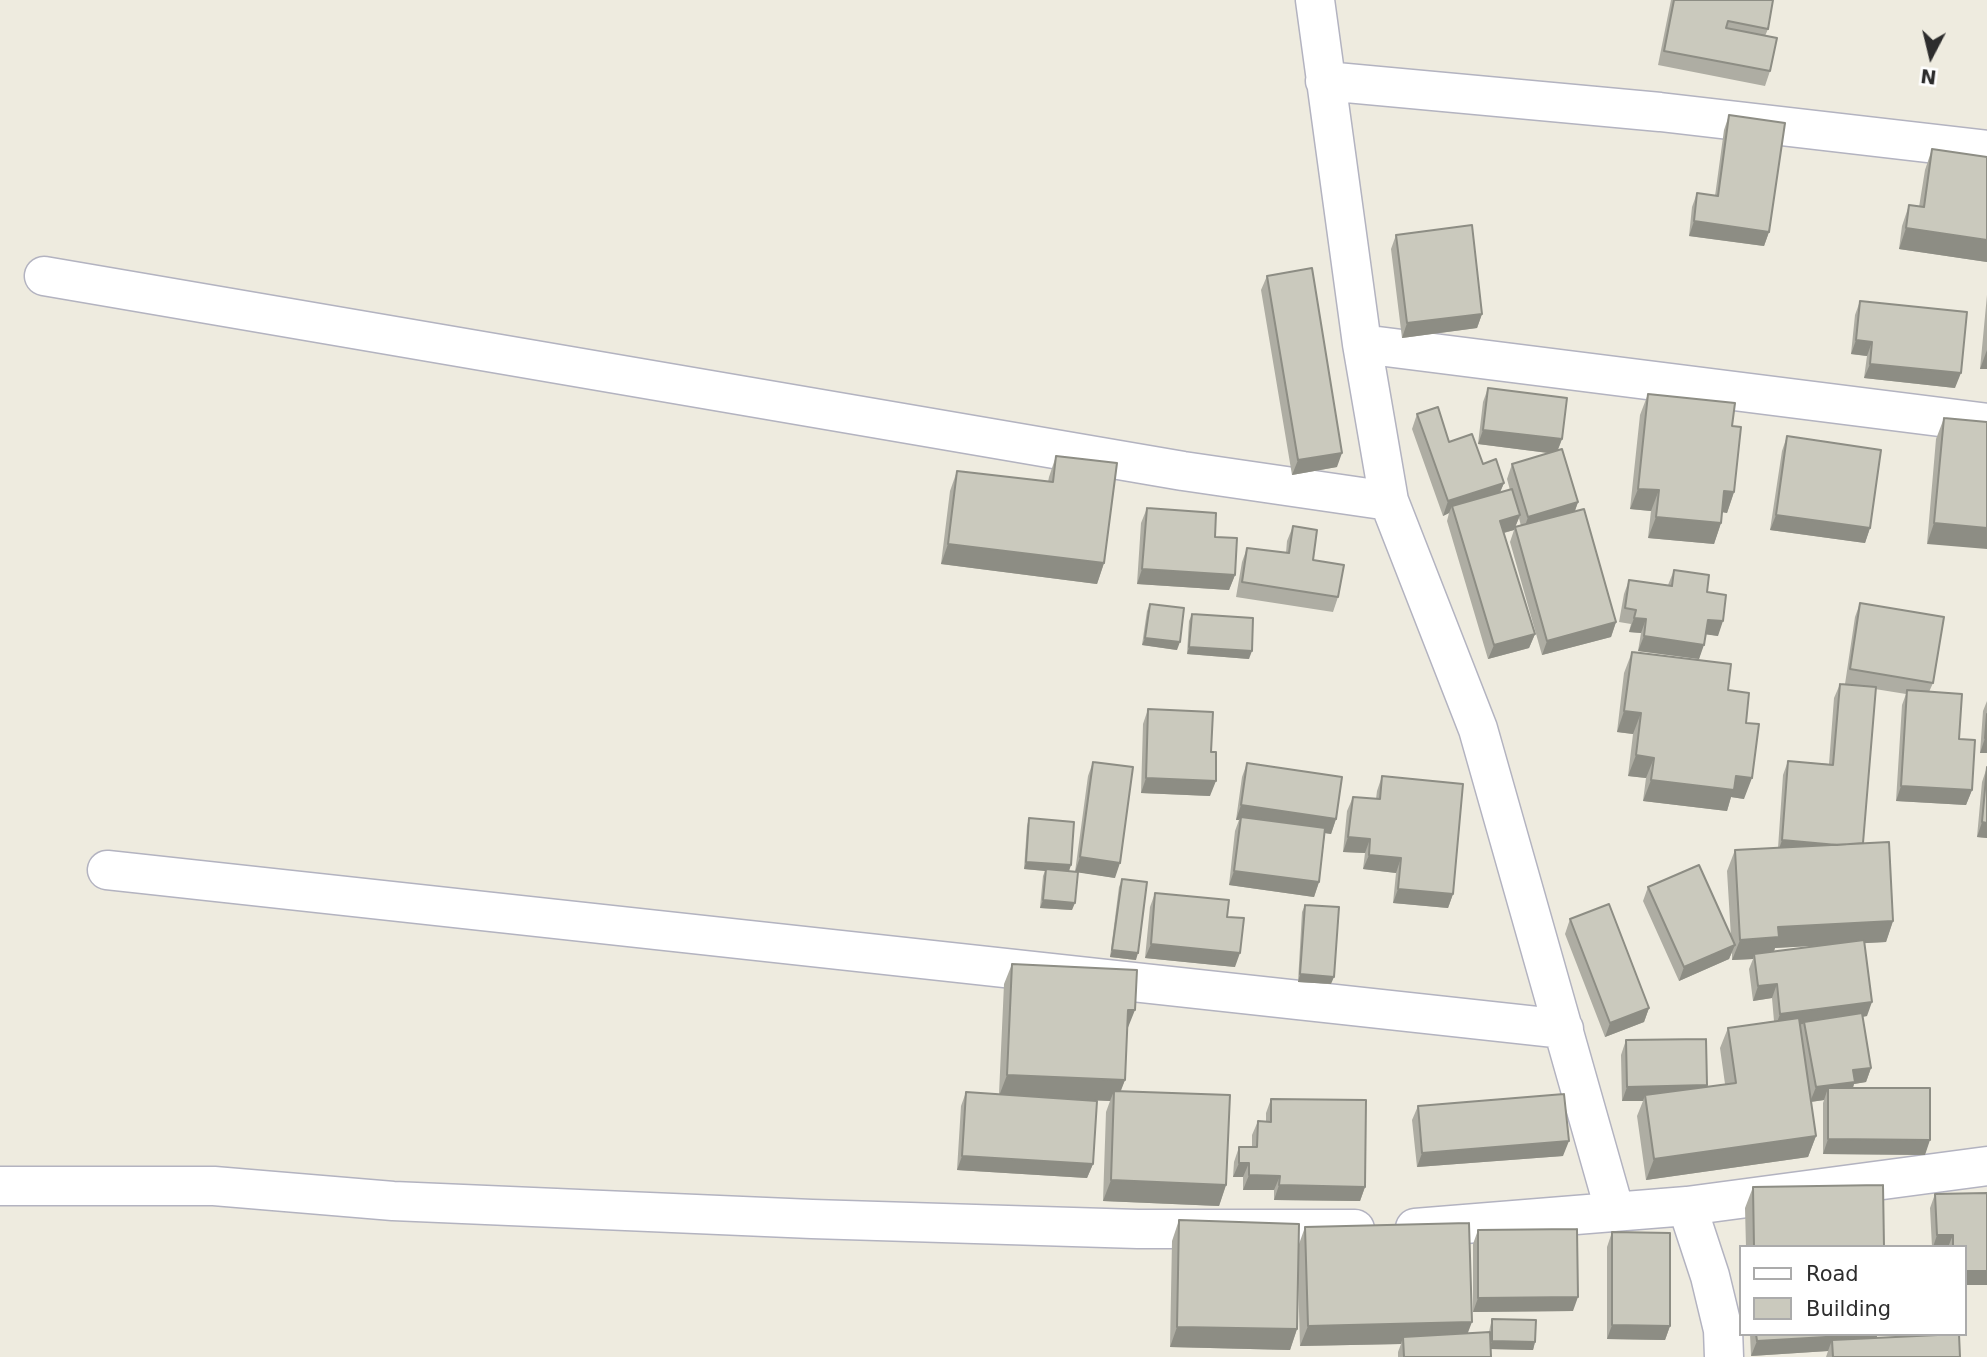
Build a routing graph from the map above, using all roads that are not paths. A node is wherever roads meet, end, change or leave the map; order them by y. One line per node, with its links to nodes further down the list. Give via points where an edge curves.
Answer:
1 (1315, 0): 2 (street)
2 (1325, 80): 3 (street); 5 (street)
3 (1987, 150)
4 (44, 276): 7 (street, via 1155,467)
5 (1362, 344): 6 (street); 7 (street)
6 (1987, 423)
7 (1389, 501): 9 (street, via 1478,729)
8 (107, 870): 9 (street)
9 (1564, 1029): 13 (street)
10 (1987, 1166): 12 (street)
11 (0, 1186): 13 (street, via 214,1186 406,1202 1138,1229 1396,1229)
12 (1688, 1206): 13 (street); 14 (street, via 1723,1330)
13 (1615, 1212)
14 (1724, 1357)

